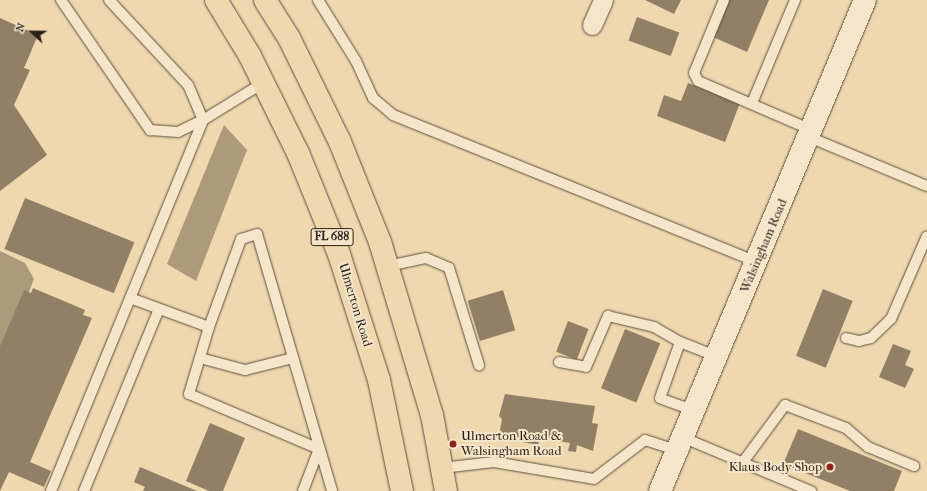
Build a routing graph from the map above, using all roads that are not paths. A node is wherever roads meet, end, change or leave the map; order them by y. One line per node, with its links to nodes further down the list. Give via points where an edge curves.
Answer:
1 (62, 0): 13 (lane, via 150,130 178,132)
2 (109, 0): 13 (lane, via 188,85)
3 (216, 0): 11 (main road, Ulmerton Road / FL 688)
4 (265, 0): 18 (main road, FL 688, via 289,38 340,142)
5 (318, 0): 17 (lane, via 356,61 373,98 393,115)
6 (603, 0): 10 (street)
7 (724, 0): 12 (lane, via 694,73 698,81)
8 (795, 0): 12 (lane)
9 (865, 0): 14 (street, Walsingham Road)
10 (592, 24)
11 (263, 83): 13 (lane); 39 (main road, Ulmerton Road / FL 688, via 298,153 339,254 379,380)
12 (752, 104): 14 (lane)
13 (203, 120): 19 (lane)
14 (810, 133): 15 (lane); 17 (street, Walsingham Road)
15 (927, 186)
16 (927, 236): 22 (lane, via 891,319 871,338 859,342)
17 (757, 262): 24 (street, Walsingham Road)
18 (388, 266): 28 (lane, via 426,258 449,268); 34 (main road, FL 688, via 432,415)
19 (130, 298): 20 (lane); 35 (lane)
20 (159, 309): 21 (lane); 36 (lane)
21 (209, 327): 25 (lane); 26 (lane, via 241,239 257,234)
22 (846, 338)
23 (680, 342): 24 (lane); 27 (lane, via 654,327 608,316 586,367); 29 (lane, via 660,398)
24 (718, 357): 29 (street, Walsingham Road)
25 (200, 358): 26 (lane, via 245,370); 31 (lane, via 189,394)
26 (293, 358): 31 (lane)
27 (558, 362)
28 (479, 365)
29 (695, 411): 30 (street, Walsingham Road)
30 (681, 445): 32 (lane); 34 (lane, via 645,440 594,479 494,462); 41 (street, Walsingham Road)
31 (319, 449): 37 (lane); 38 (lane)
32 (742, 462): 33 (lane, via 785,405 846,428 868,447); 42 (lane)
33 (914, 466)
34 (442, 468): 40 (main road, FL 688)
35 (51, 491)
36 (84, 491)
37 (303, 491)
38 (332, 491)
39 (402, 491)
40 (446, 491)
41 (660, 491)
42 (811, 491)

